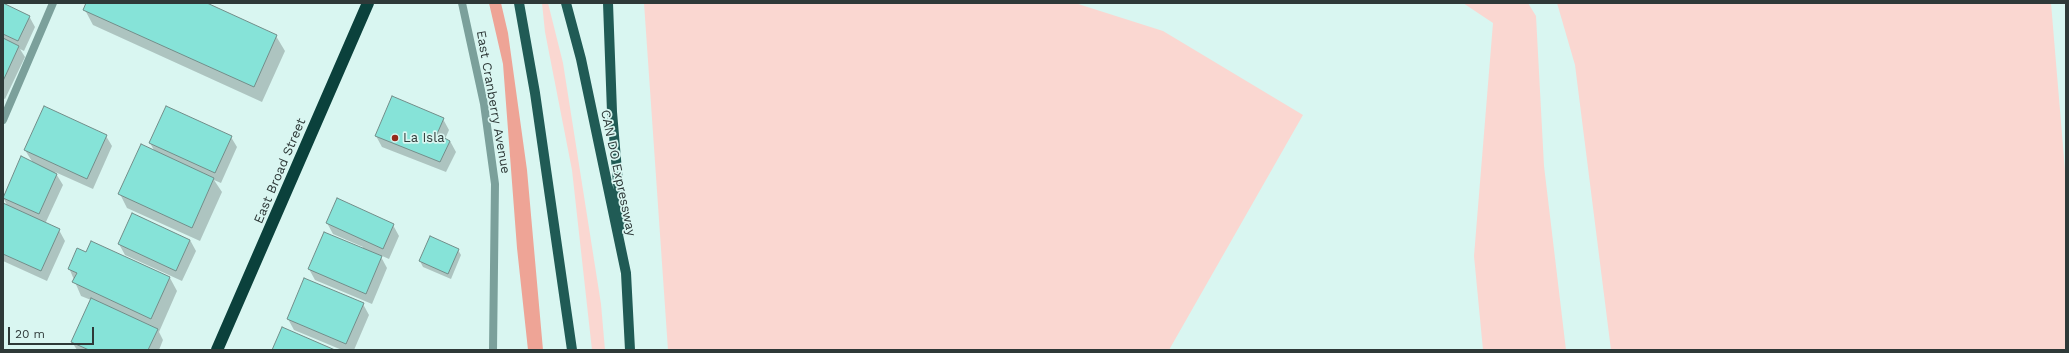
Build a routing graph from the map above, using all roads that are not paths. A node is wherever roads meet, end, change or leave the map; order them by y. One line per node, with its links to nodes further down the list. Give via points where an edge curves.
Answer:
1 (53, 3): 7 (street)
2 (368, 3): 9 (highway, East Broad Street)
3 (462, 3): 10 (street, East Cranberry Avenue, via 484,104 495,184)
4 (519, 3): 11 (main road, via 535,93)
5 (566, 3): 8 (main road, CAN DO Expressway, via 581,59)
6 (608, 3): 8 (main road, via 612,112)
7 (3, 120)
8 (626, 274): 12 (main road, CAN DO Expressway)
9 (217, 350)
10 (493, 350)
11 (572, 350)
12 (630, 350)

